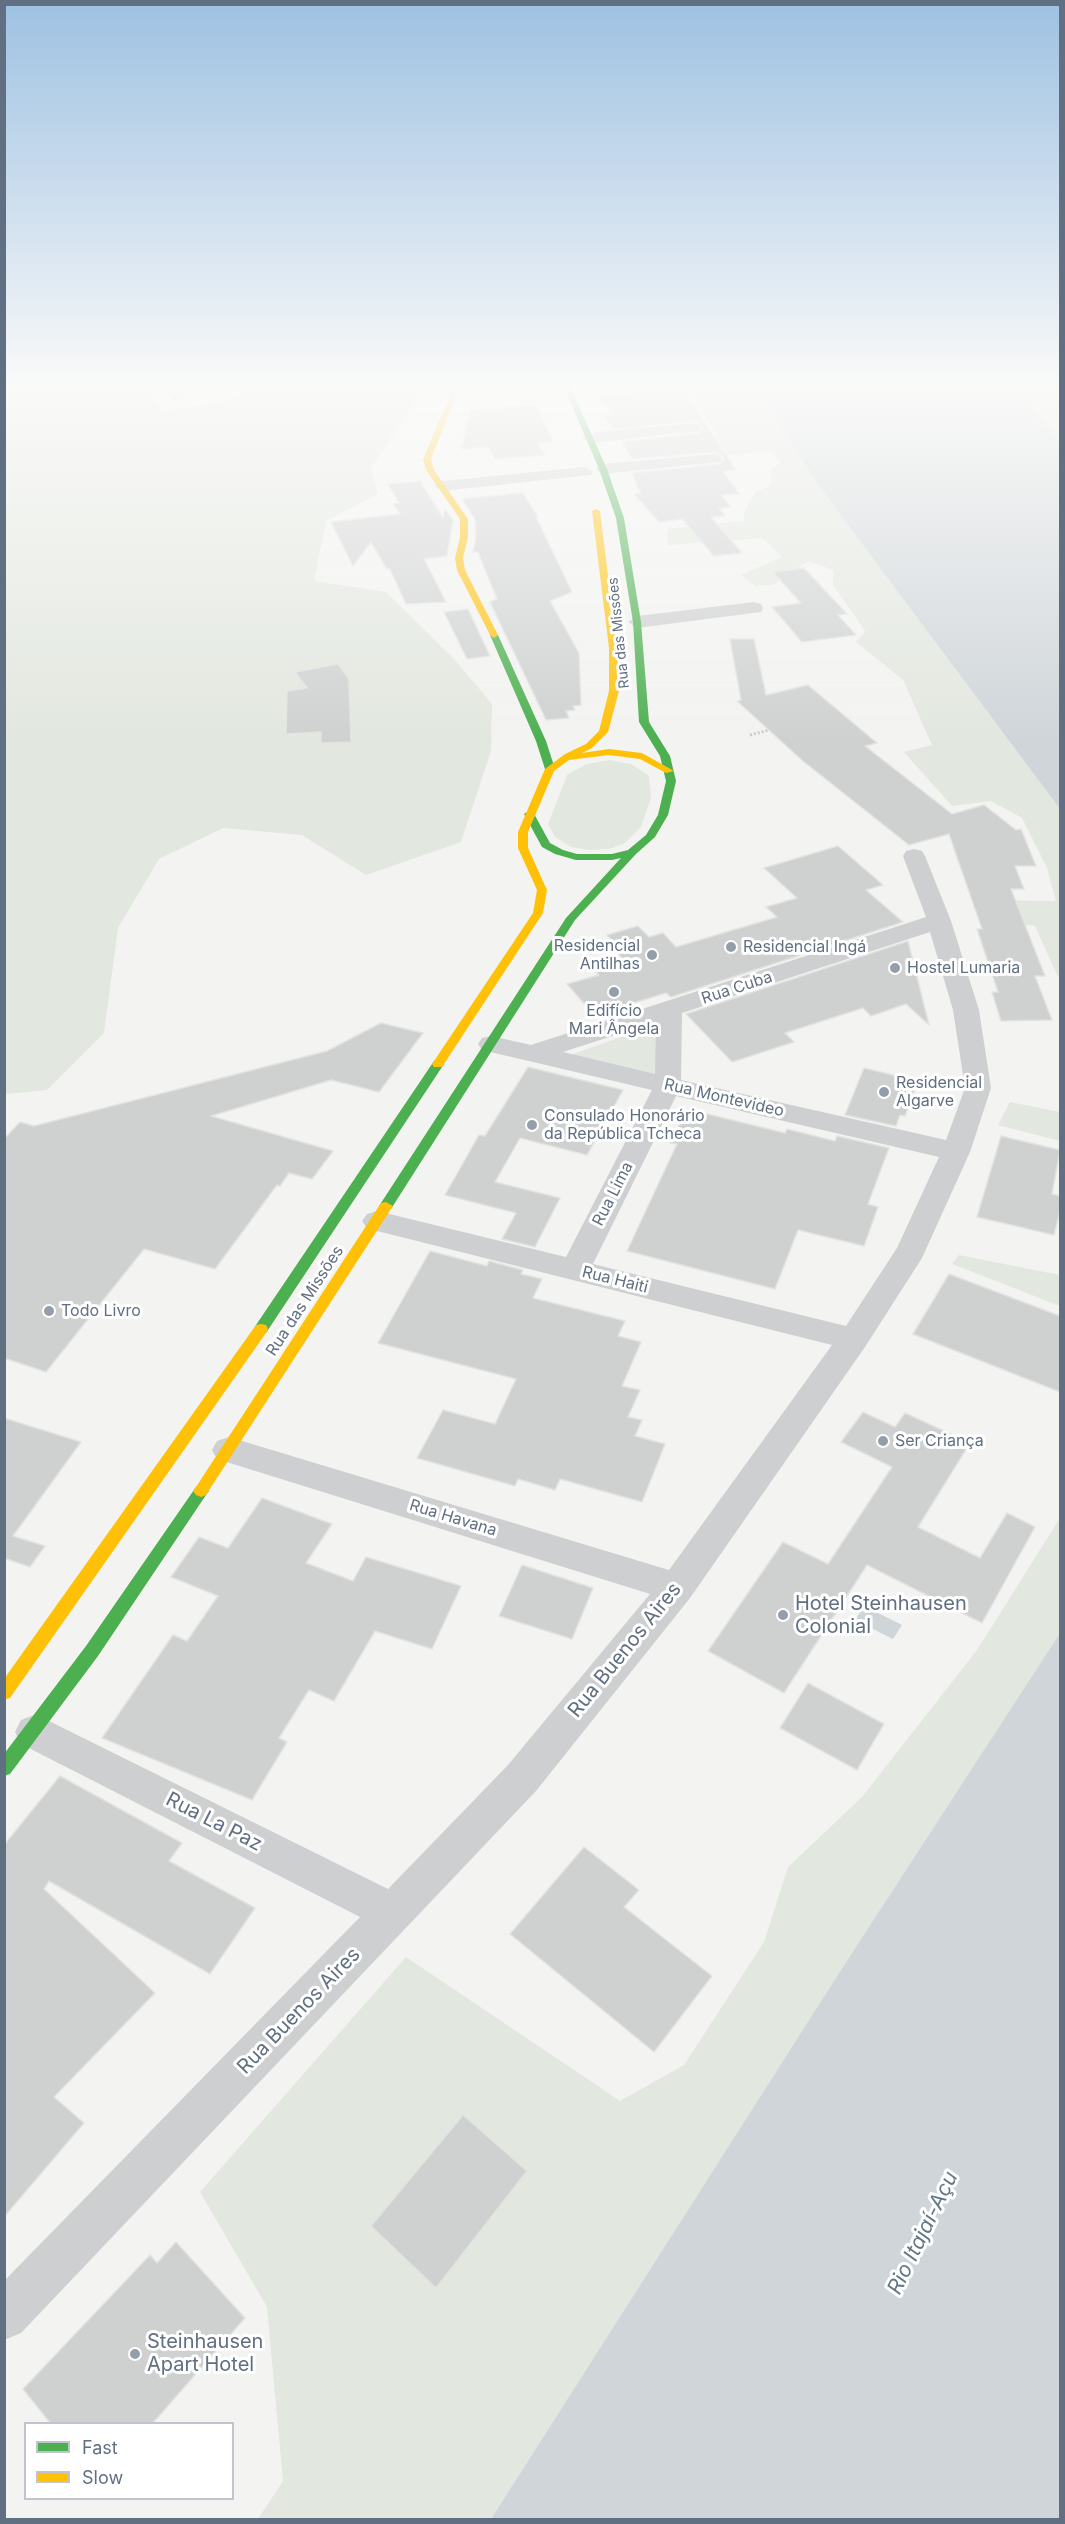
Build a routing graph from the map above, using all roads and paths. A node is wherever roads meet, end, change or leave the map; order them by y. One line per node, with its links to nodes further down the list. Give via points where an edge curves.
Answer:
1 (456, 507): 9 (main road, via 464,519 461,570 509,666)
2 (594, 507): 8 (main road, Rua das Missões, via 603,547 614,692 603,732 589,746)
3 (616, 507): 5 (main road, Rua das Missões)
4 (754, 608): 5 (street)
5 (637, 622): 10 (main road, Rua das Missões, via 644,722 665,756)
6 (769, 730): 7 (path)
7 (750, 735)
8 (566, 758): 9 (main road); 10 (main road, via 629,753 652,760)
9 (550, 769): 11 (main road)
10 (669, 771): 12 (main road, via 669,798 663,815 650,837)
11 (529, 814): 12 (main road, via 546,845 559,852 594,859); 23 (main road, Rua das Missões, via 523,848 543,890 538,913)
12 (632, 852): 16 (main road, Rua das Missões, via 571,918)
13 (914, 856): 14 (street, Rua Buenos Aires)
14 (939, 921): 15 (street, Rua Cuba); 19 (street, Rua Buenos Aires, via 966,1010 978,1088)
15 (669, 1010): 17 (street, Rua Cuba); 18 (street)
16 (491, 1044): 17 (street, Rua Montevideo); 20 (main road, Rua das Missões)
17 (534, 1054): 18 (street, Rua Montevideo)
18 (668, 1085): 19 (street, Rua Montevideo); 21 (street, Rua Lima)
19 (956, 1152): 22 (street, Rua Buenos Aires, via 911,1251)
20 (377, 1221): 21 (street, Rua Haiti); 24 (main road, Rua das Missões)
21 (575, 1270): 22 (street, Rua Haiti)
22 (854, 1339): 25 (street, Rua Buenos Aires)
23 (207, 1406): 24 (main road); 26 (main road, Rua das Missões)
24 (221, 1440): 25 (street, Rua Havana); 27 (main road, Rua das Missões, via 93,1651)
25 (677, 1587): 29 (street, Rua Buenos Aires, via 522,1778)
26 (4, 1693)
27 (34, 1732): 28 (main road, Rua das Missões); 29 (street, Rua La Paz)
28 (4, 1768)
29 (394, 1913): 30 (street, Rua Buenos Aires)
30 (6, 2312)

